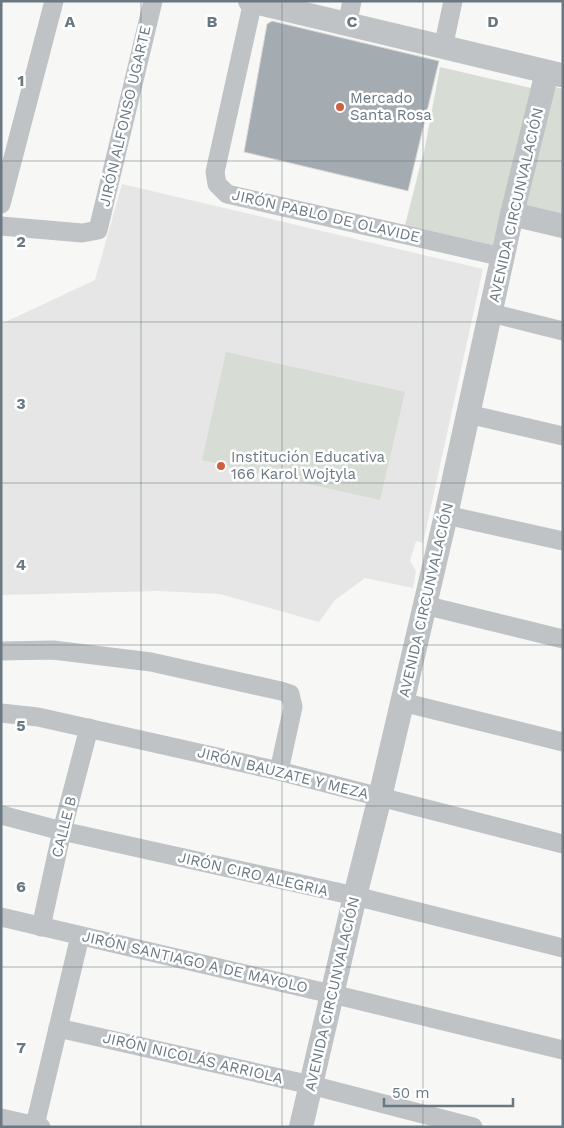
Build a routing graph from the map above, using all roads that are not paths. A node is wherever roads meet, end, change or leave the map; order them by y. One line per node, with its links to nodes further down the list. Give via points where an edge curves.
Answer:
1 (54, 1): 9 (street)
2 (153, 1): 11 (street, JIRÓN ALFONSO UGARTE, via 98,230 82,233)
3 (352, 1): 6 (street)
4 (453, 1): 7 (street)
5 (252, 2): 6 (street); 13 (street, JIRÓN PABLO DE OLAVIDE, via 215,172 217,184 227,194)
6 (347, 25): 7 (street)
7 (443, 48): 8 (street)
8 (555, 74): 10 (street, AVENIDA CIRCUNVALACIÓN)
9 (1, 204)
10 (512, 214): 12 (street); 13 (street, AVENIDA CIRCUNVALACIÓN)
11 (1, 226)
12 (563, 226)
13 (503, 257): 14 (street, AVENIDA CIRCUNVALACIÓN)
14 (491, 313): 15 (street); 16 (street, AVENIDA CIRCUNVALACIÓN)
15 (563, 331)
16 (468, 414): 17 (street); 18 (street, AVENIDA CIRCUNVALACIÓN)
17 (563, 436)
18 (446, 514): 19 (street); 20 (street, AVENIDA CIRCUNVALACIÓN)
19 (563, 541)
20 (424, 605): 21 (street); 23 (street, AVENIDA CIRCUNVALACIÓN)
21 (563, 639)
22 (1, 651): 27 (street, via 52,650 151,662 290,694 293,707)
23 (402, 702): 26 (street); 28 (street, AVENIDA CIRCUNVALACIÓN)
24 (1, 713): 25 (street, JIRÓN BAUZATE Y MEZA)
25 (88, 728): 27 (street, JIRÓN BAUZATE Y MEZA); 30 (street, CALLE B)
26 (563, 742)
27 (280, 771): 28 (street, JIRÓN BAUZATE Y MEZA)
28 (380, 797): 31 (street, JIRÓN BAUZATE Y MEZA); 32 (street, AVENIDA CIRCUNVALACIÓN)
29 (1, 815): 30 (street, JIRÓN CIRO ALEGRIA)
30 (62, 831): 32 (street, JIRÓN CIRO ALEGRIA); 34 (street, CALLE B)
31 (563, 844)
32 (355, 896): 36 (street, JIRÓN CIRO ALEGRIA); 37 (street, AVENIDA CIRCUNVALACIÓN)
33 (1, 917): 34 (street, JIRÓN SANTIAGO A DE MAYOLO)
34 (41, 927): 35 (street, JIRÓN SANTIAGO A DE MAYOLO)
35 (80, 936): 37 (street, JIRÓN SANTIAGO A DE MAYOLO); 38 (street)
36 (563, 948)
37 (333, 994): 39 (street, JIRÓN SANTIAGO A DE MAYOLO); 40 (street, AVENIDA CIRCUNVALACIÓN)
38 (58, 1028): 40 (street, JIRÓN NICOLÁS ARRIOLA); 42 (street)
39 (563, 1050)
40 (311, 1085): 43 (street, AVENIDA CIRCUNVALACIÓN); 44 (street, JIRÓN NICOLÁS ARRIOLA)
41 (1, 1118): 42 (street)
42 (38, 1126)
43 (301, 1127)
44 (474, 1127)

